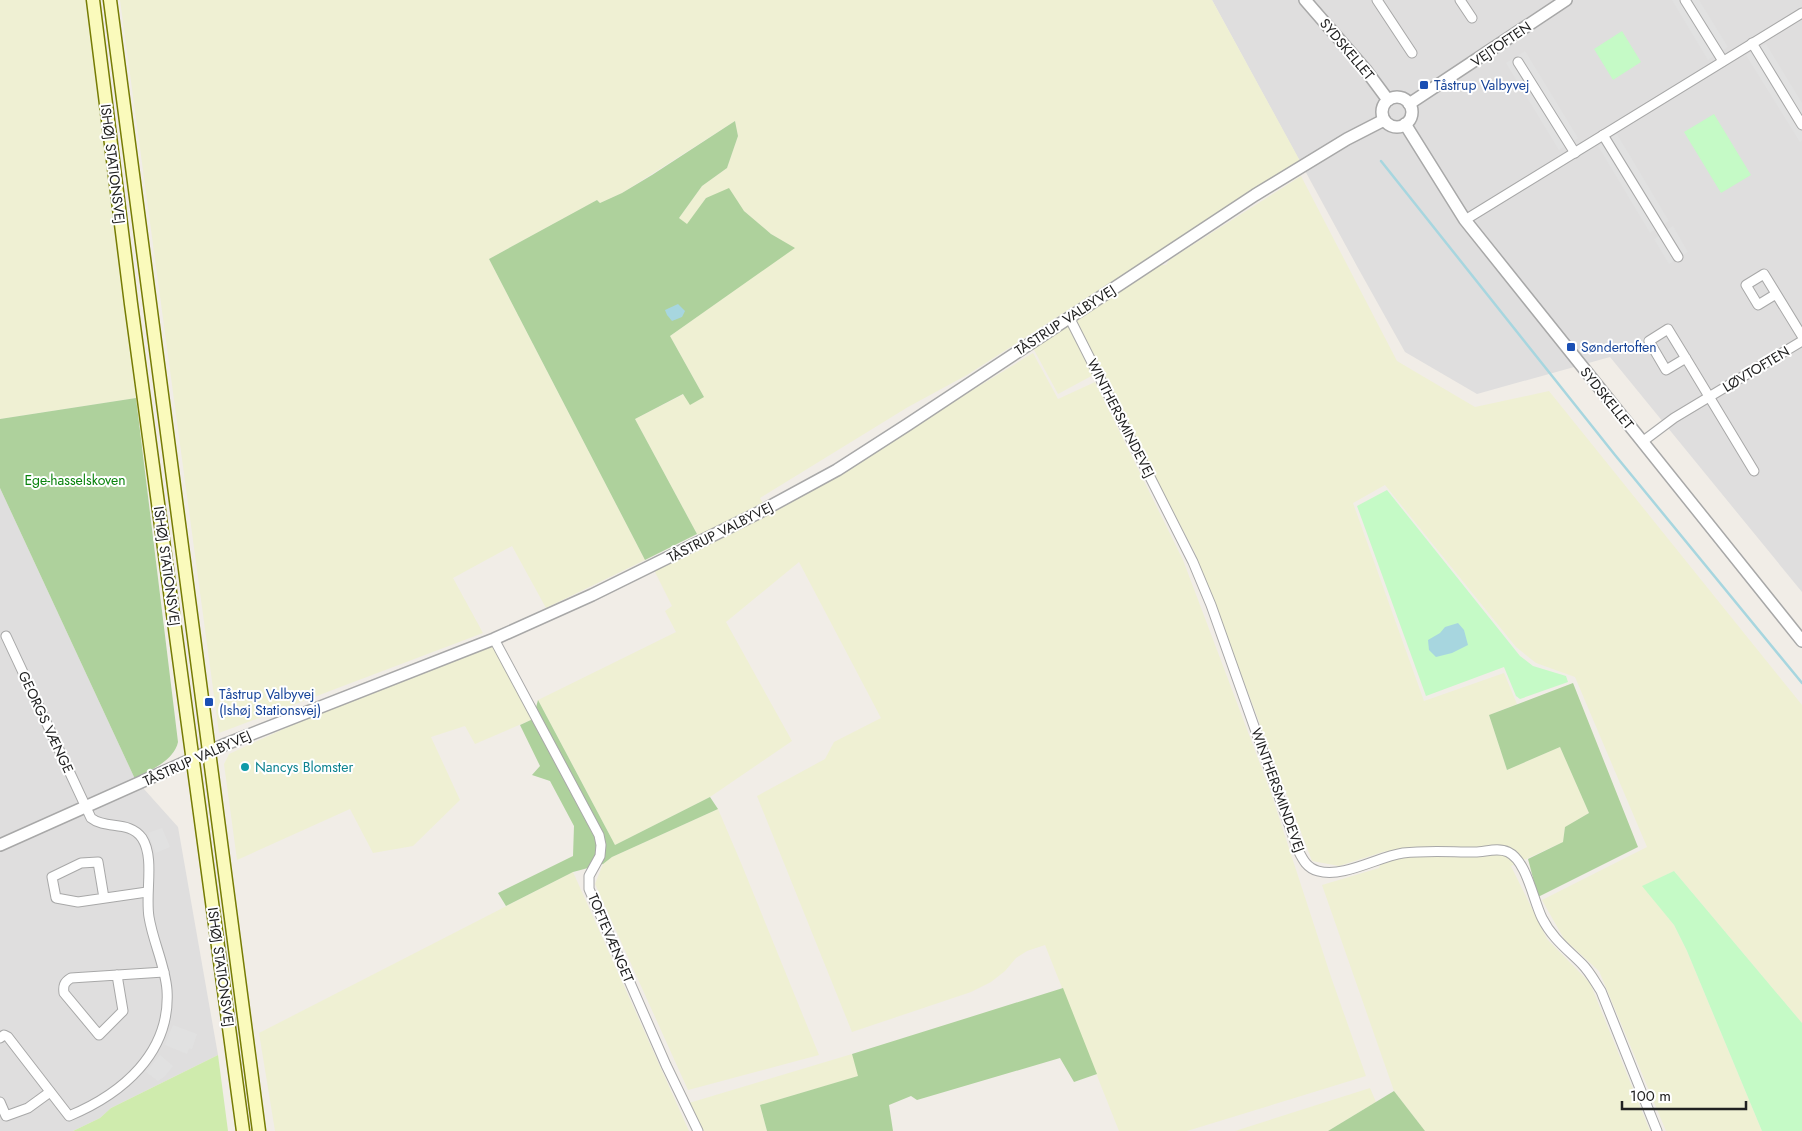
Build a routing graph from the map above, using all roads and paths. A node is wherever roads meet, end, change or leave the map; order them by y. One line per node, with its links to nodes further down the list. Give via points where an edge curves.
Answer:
1 (92, 0): 35 (main road, ISHØJ STATIONSVEJ)
2 (110, 0): 34 (main road, ISHØJ STATIONSVEJ)
3 (1305, 0): 14 (street, SYDSKELLET)
4 (1377, 0): 11 (street)
5 (1460, 0): 9 (street)
6 (1566, 0): 15 (street, VEJTOFTEN)
7 (1685, 0): 12 (street)
8 (1802, 13): 10 (street)
9 (1472, 18)
10 (1752, 44): 12 (street); 18 (street)
11 (1412, 53)
12 (1723, 61): 19 (street)
13 (1518, 62): 20 (street)
14 (1388, 100): 15 (street, via 1400,97); 16 (street, via 1382,107)
15 (1409, 104): 17 (street, via 1411,117)
16 (1384, 120): 17 (street, via 1396,127); 24 (street, TÅSTRUP VALBYVEJ, via 1255,194)
17 (1405, 124): 21 (street, SYDSKELLET)
18 (1802, 124)
19 (1603, 135): 20 (street); 22 (street)
20 (1575, 152): 21 (street)
21 (1465, 220): 29 (street, SYDSKELLET)
22 (1678, 257)
23 (1776, 294): 25 (street, LØVTOFTEN)
24 (1069, 317): 32 (street, TÅSTRUP VALBYVEJ, via 837,470 706,540 592,596); 48 (street, WINTHERSMINDEVEJ, via 1193,562 1303,860 1309,868 1328,873 1422,851 1499,850 1516,857 1550,932 1582,964 1601,992)
25 (1802, 336)
26 (1802, 341): 28 (street, LØVTOFTEN)
27 (1686, 358): 27 (street, LØVTOFTEN, via 1666,370 1649,341 1668,329); 28 (street, LØVTOFTEN)
28 (1710, 397): 29 (street, LØVTOFTEN); 30 (street, LØVTOFTEN)
29 (1642, 442): 33 (street, SYDSKELLET)
30 (1754, 471)
31 (6, 636): 36 (street, GEORGS VÆNGE)
32 (494, 639): 34 (street, TÅSTRUP VALBYVEJ); 47 (street, TOFTEVÆNGET, via 599,835 600,856 589,876 589,889)
33 (1802, 640)
34 (209, 752): 35 (street, TÅSTRUP VALBYVEJ); 46 (main road, ISHØJ STATIONSVEJ)
35 (194, 759): 36 (street, TÅSTRUP VALBYVEJ); 45 (main road, ISHØJ STATIONSVEJ)
36 (86, 807): 37 (street, TÅSTRUP VALBYVEJ); 38 (street, via 96,822 124,826 141,837 149,860)
37 (1, 841)
38 (147, 892): 39 (street); 40 (street, via 149,917)
39 (104, 898): 39 (street, via 78,902 56,898 52,877 81,863 98,862)
40 (164, 972): 41 (street); 43 (street, via 167,1002 162,1033 148,1059 130,1078 90,1107 69,1116)
41 (116, 976): 41 (street, via 70,978 63,987 64,993 99,1035 123,1011)
42 (0, 1038): 43 (street, via 8,1037)
43 (50, 1092): 44 (street, via 28,1108 6,1116)
44 (0, 1102)
45 (243, 1131)
46 (259, 1131)
47 (698, 1131)
48 (1657, 1131)

